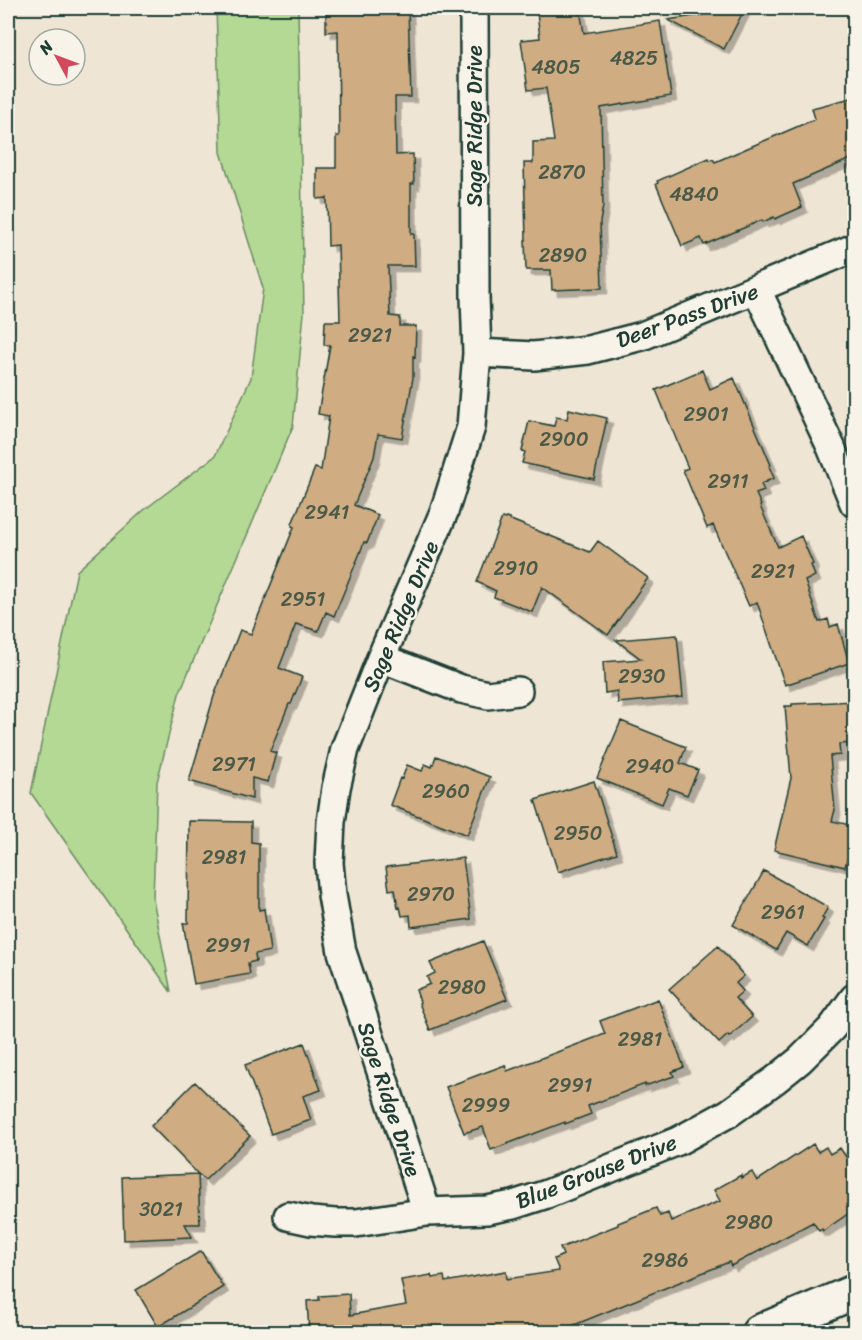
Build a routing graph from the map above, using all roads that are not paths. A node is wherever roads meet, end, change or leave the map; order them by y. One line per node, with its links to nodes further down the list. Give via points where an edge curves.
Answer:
1 (474, 8): 4 (street, Sage Ridge Drive)
2 (855, 248): 3 (street, Deer Pass Drive)
3 (757, 290): 4 (street, Deer Pass Drive, via 642,336 588,350 534,356); 5 (street)
4 (477, 353): 6 (street, Sage Ridge Drive, via 471,427 457,472 444,512)
5 (855, 503)
6 (381, 658): 7 (street, via 460,689 488,695); 9 (street, Sage Ridge Drive, via 345,749 331,822 329,863 342,952)
7 (518, 691)
8 (855, 998): 9 (street, Blue Grouse Drive, via 800,1060 729,1113 678,1141 513,1205)
9 (427, 1212): 10 (street, Blue Grouse Drive, via 334,1223)
10 (288, 1216)
11 (855, 1292): 12 (main road)
12 (759, 1332)

